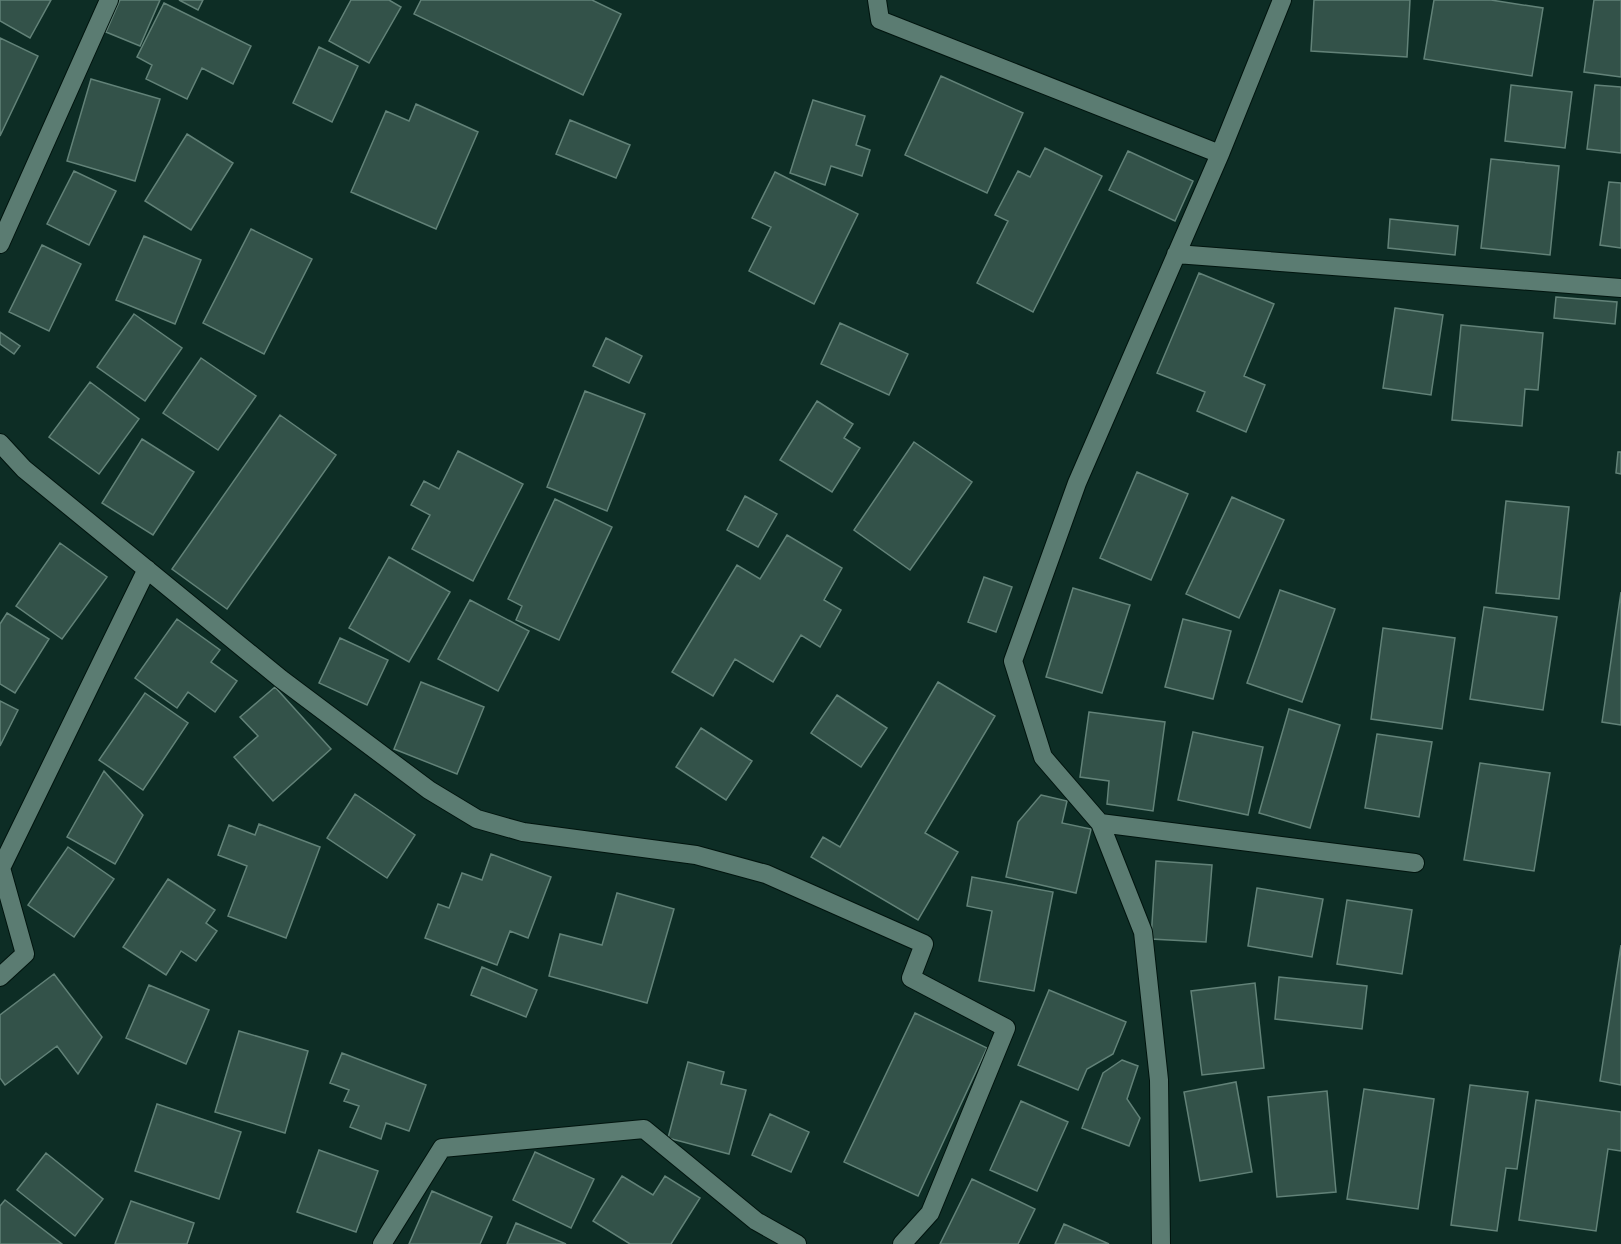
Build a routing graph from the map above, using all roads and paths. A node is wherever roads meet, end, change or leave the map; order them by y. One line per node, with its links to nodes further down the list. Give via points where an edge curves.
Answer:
1 (110, 0): 5 (street)
2 (877, 0): 4 (street, via 880,20)
3 (1282, 0): 4 (street)
4 (1220, 154): 6 (street)
5 (0, 244)
6 (1176, 254): 7 (street); 10 (street, via 1077,483 1013,661 1043,757)
7 (1621, 288)
8 (0, 443): 9 (street, via 24,469)
9 (147, 569): 12 (street, via 1,868 25,954); 15 (street, via 290,686 429,790 477,819 523,832 696,855 766,874 924,944 910,978 1006,1028 930,1213)
10 (1100, 823): 11 (street); 16 (street, via 1143,932 1159,1080)
11 (1415, 863)
12 (0, 977)
13 (382, 1244): 14 (street, via 442,1148 644,1129 756,1221)
14 (797, 1244)
15 (902, 1244)
16 (1161, 1244)

